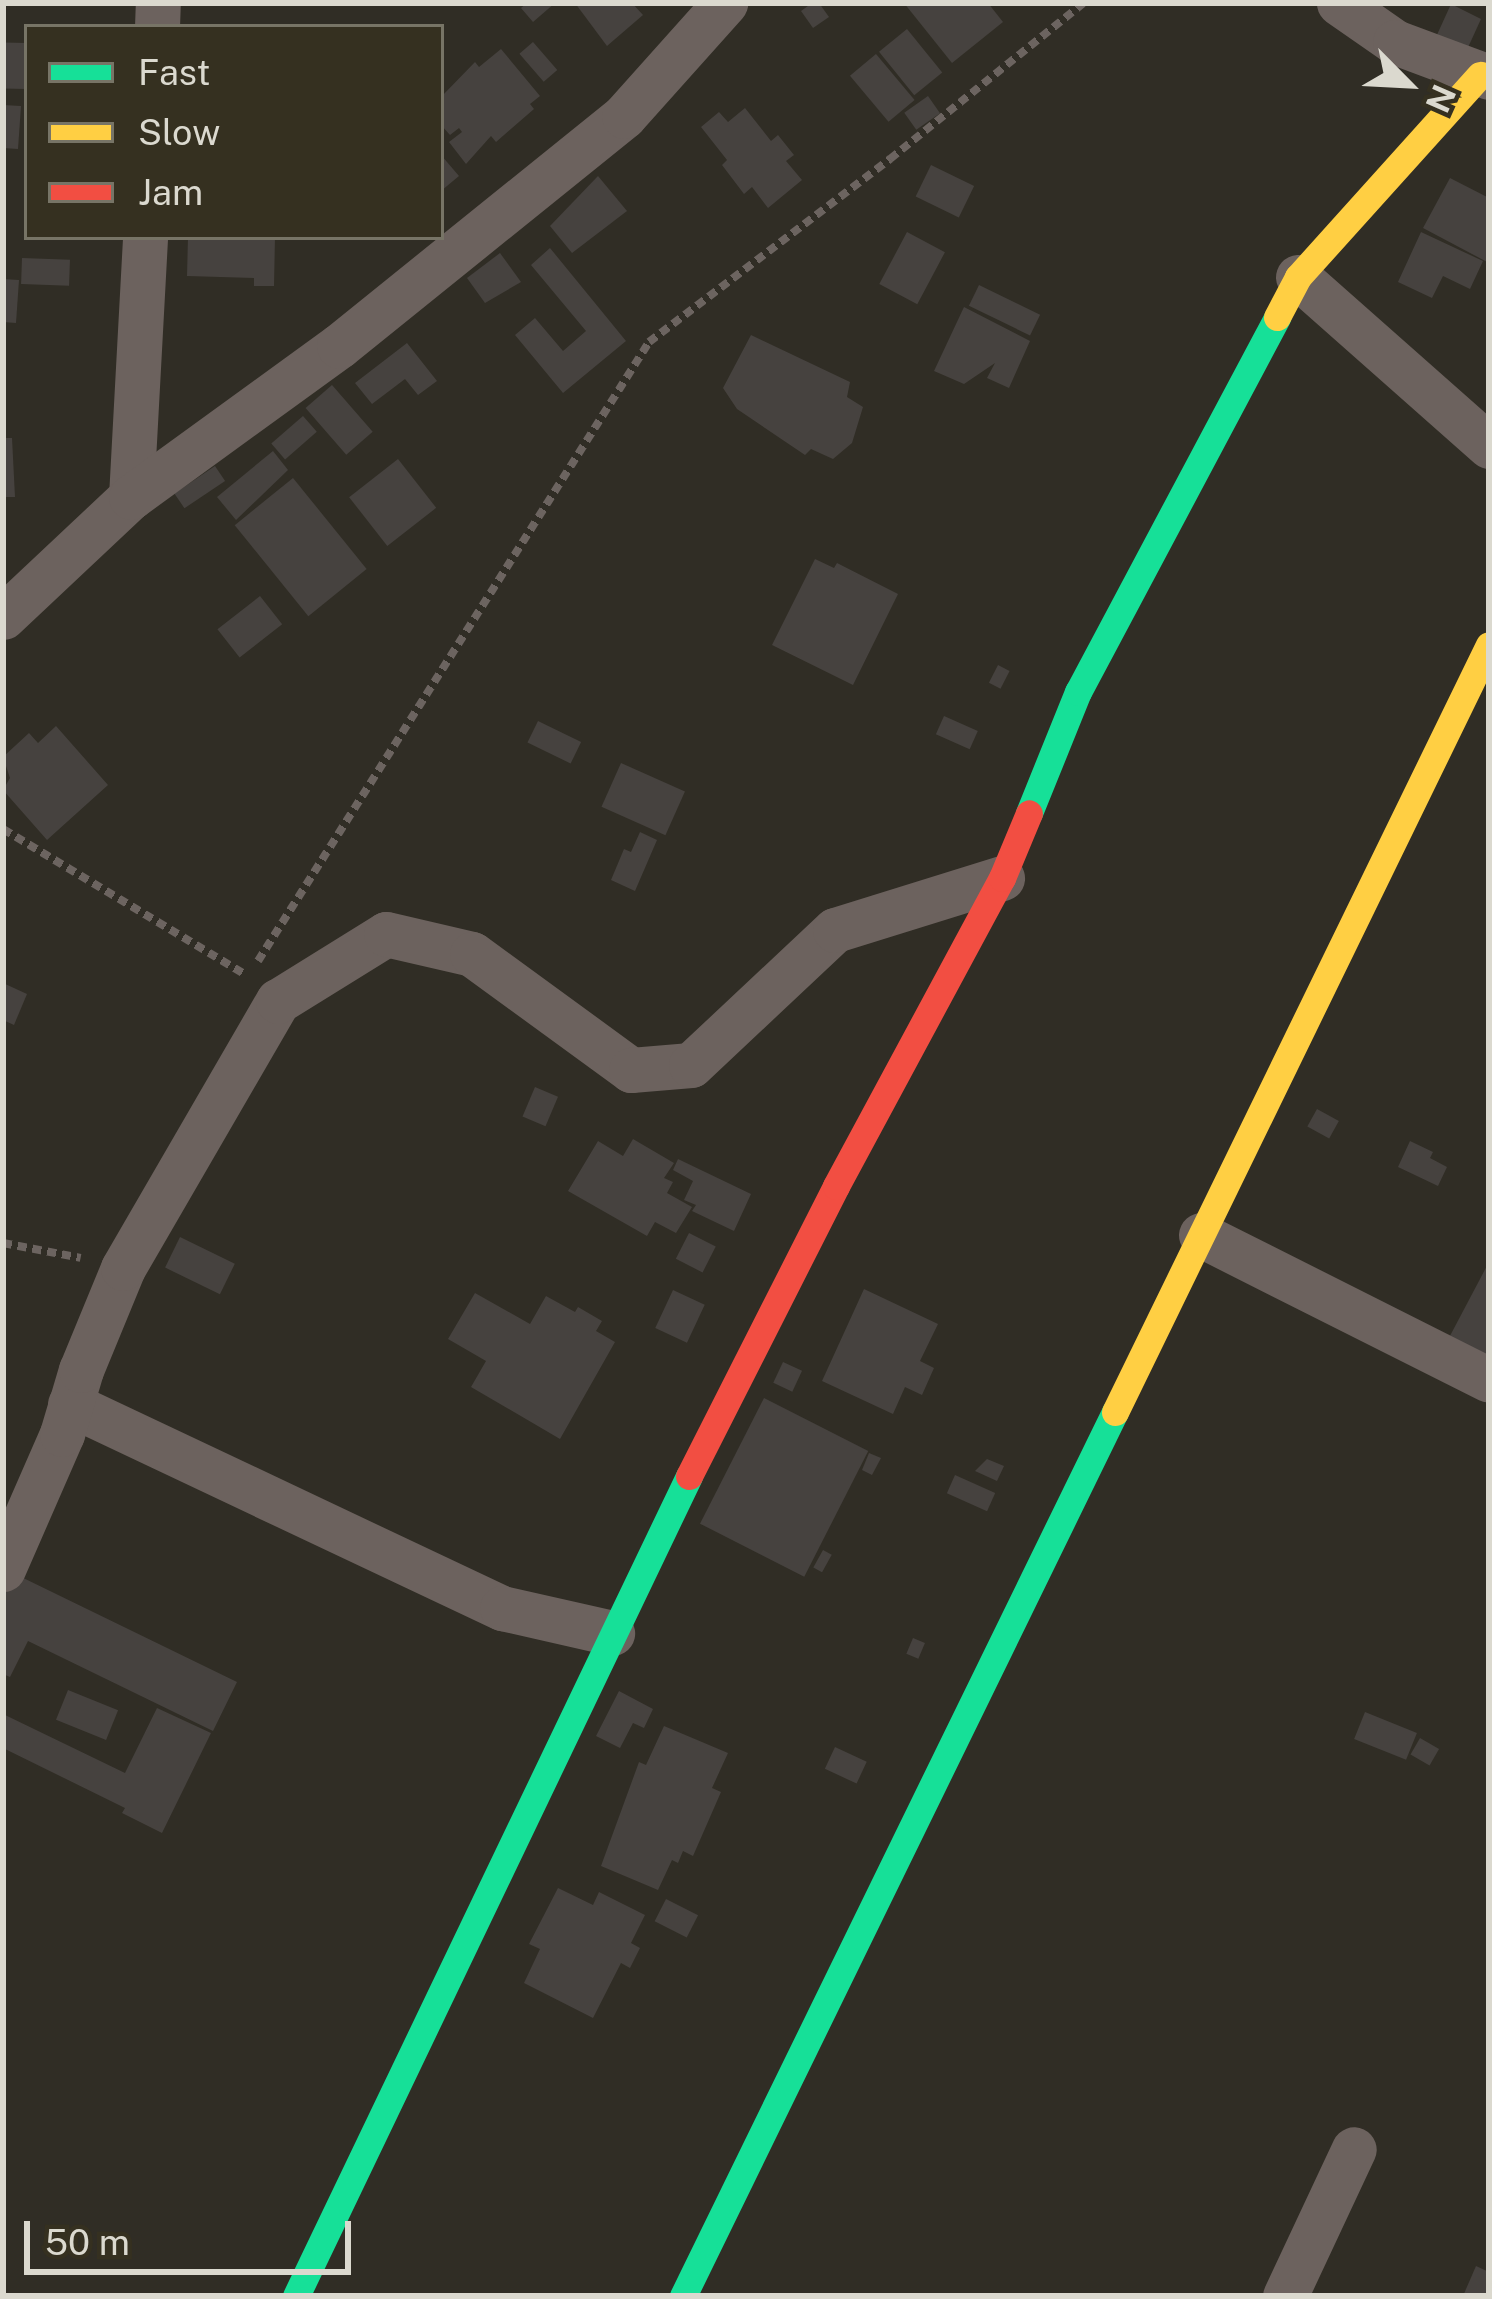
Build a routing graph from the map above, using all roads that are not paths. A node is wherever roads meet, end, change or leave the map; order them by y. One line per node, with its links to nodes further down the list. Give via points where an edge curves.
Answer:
1 (725, 3): 7 (street, via 624,116 339,346)
2 (1339, 3): 3 (street, via 1395,42)
3 (1484, 76): 5 (street)
4 (146, 240): 7 (street)
5 (1298, 277): 6 (street); 10 (street, via 1078,692)
6 (1489, 446)
7 (131, 497): 8 (street)
8 (3, 616)
9 (1489, 645): 11 (street)
10 (1002, 878): 13 (street, via 835,929 691,1065 631,1070 472,954 386,934 278,1001 123,1268); 15 (street, via 836,1186)
11 (1201, 1235): 12 (street); 18 (street)
12 (1489, 1380)
13 (70, 1404): 14 (street); 15 (street, via 502,1608)
14 (3, 1568)
15 (612, 1633): 17 (street)
16 (1354, 2149): 19 (street)
17 (296, 2296)
18 (682, 2296)
19 (1285, 2296)

